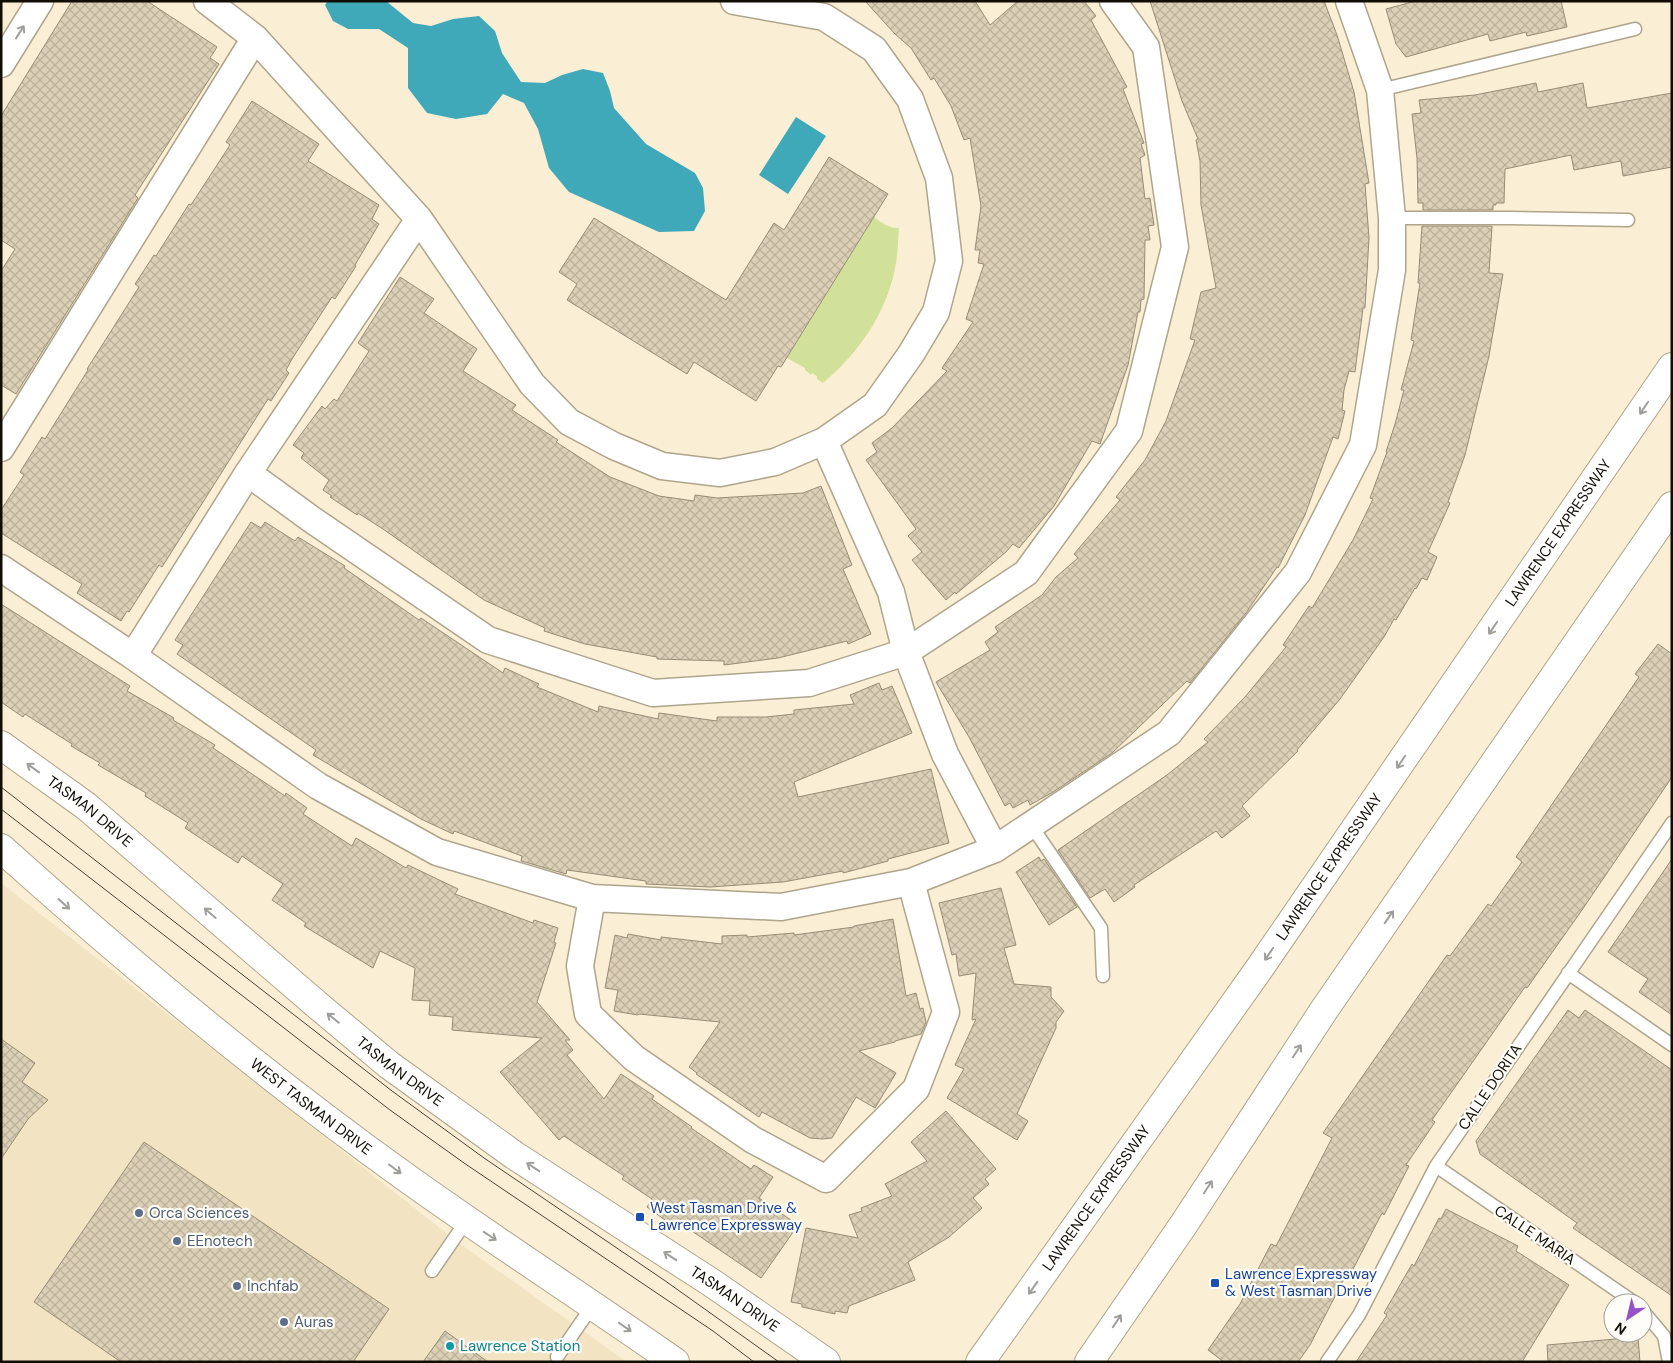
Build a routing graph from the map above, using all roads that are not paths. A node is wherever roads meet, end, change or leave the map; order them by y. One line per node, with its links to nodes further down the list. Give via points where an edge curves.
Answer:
1 (40, 1): 8 (street, one-way to 1)
2 (208, 1): 7 (street)
3 (734, 1): 14 (street, via 824,17 874,49 910,99 939,178 949,261 936,312 875,405)
4 (1112, 1): 19 (street, via 1146,47 1175,247 1129,431 1026,573)
5 (1349, 1): 9 (street)
6 (1635, 28): 9 (lane)
7 (255, 38): 11 (street); 15 (street)
8 (1, 64)
9 (1380, 90): 10 (street)
10 (1392, 218): 12 (lane); 23 (street, via 1392,270 1363,445 1298,572 1169,733)
11 (419, 219): 14 (street, via 532,384 569,422 662,466 720,473 775,462); 16 (street)
12 (1628, 220)
13 (1672, 368): 40 (main road, LAWRENCE EXPRESSWAY, one-way to 40, via 1259,969)
14 (824, 441): 19 (street, via 891,592)
15 (1, 448)
16 (248, 473): 19 (street, via 488,640 653,693 809,683); 20 (street)
17 (1672, 506): 41 (main road, one-way to 17, via 1330,1002)
18 (1, 568): 20 (street)
19 (906, 652): 25 (street, via 945,754)
20 (133, 656): 27 (street, via 318,786 437,852)
21 (1, 746): 39 (main road, TASMAN DRIVE, one-way to 21, via 712,1283 514,1155 404,1076 86,806)
22 (1672, 823): 28 (lane, CALLE DORITA)
23 (1031, 825): 25 (street); 29 (lane, via 1101,928)
24 (1, 848): 32 (main road, WEST TASMAN DRIVE, one-way to 32, via 203,1023)
25 (995, 849): 26 (street)
26 (911, 882): 27 (street, via 781,906); 27 (street, via 946,1012 916,1089 826,1178 753,1140 634,1058 588,1014 580,966)
27 (592, 898)
28 (1568, 974): 30 (lane); 31 (lane, CALLE DORITA)
29 (1103, 976)
30 (1672, 1045)
31 (1436, 1166): 34 (lane, CALLE MARIA); 42 (lane, CALLE DORITA, via 1359,1315)
32 (467, 1220): 33 (lane); 35 (main road, one-way to 35)
33 (432, 1271)
34 (1620, 1293)
35 (593, 1305): 37 (lane); 38 (main road, one-way to 38)
36 (1653, 1323): 43 (lane, via 1664,1336)
37 (557, 1356)
38 (675, 1362)
39 (826, 1362)
40 (980, 1362)
41 (1089, 1362)
42 (1327, 1362)
43 (1668, 1362)

